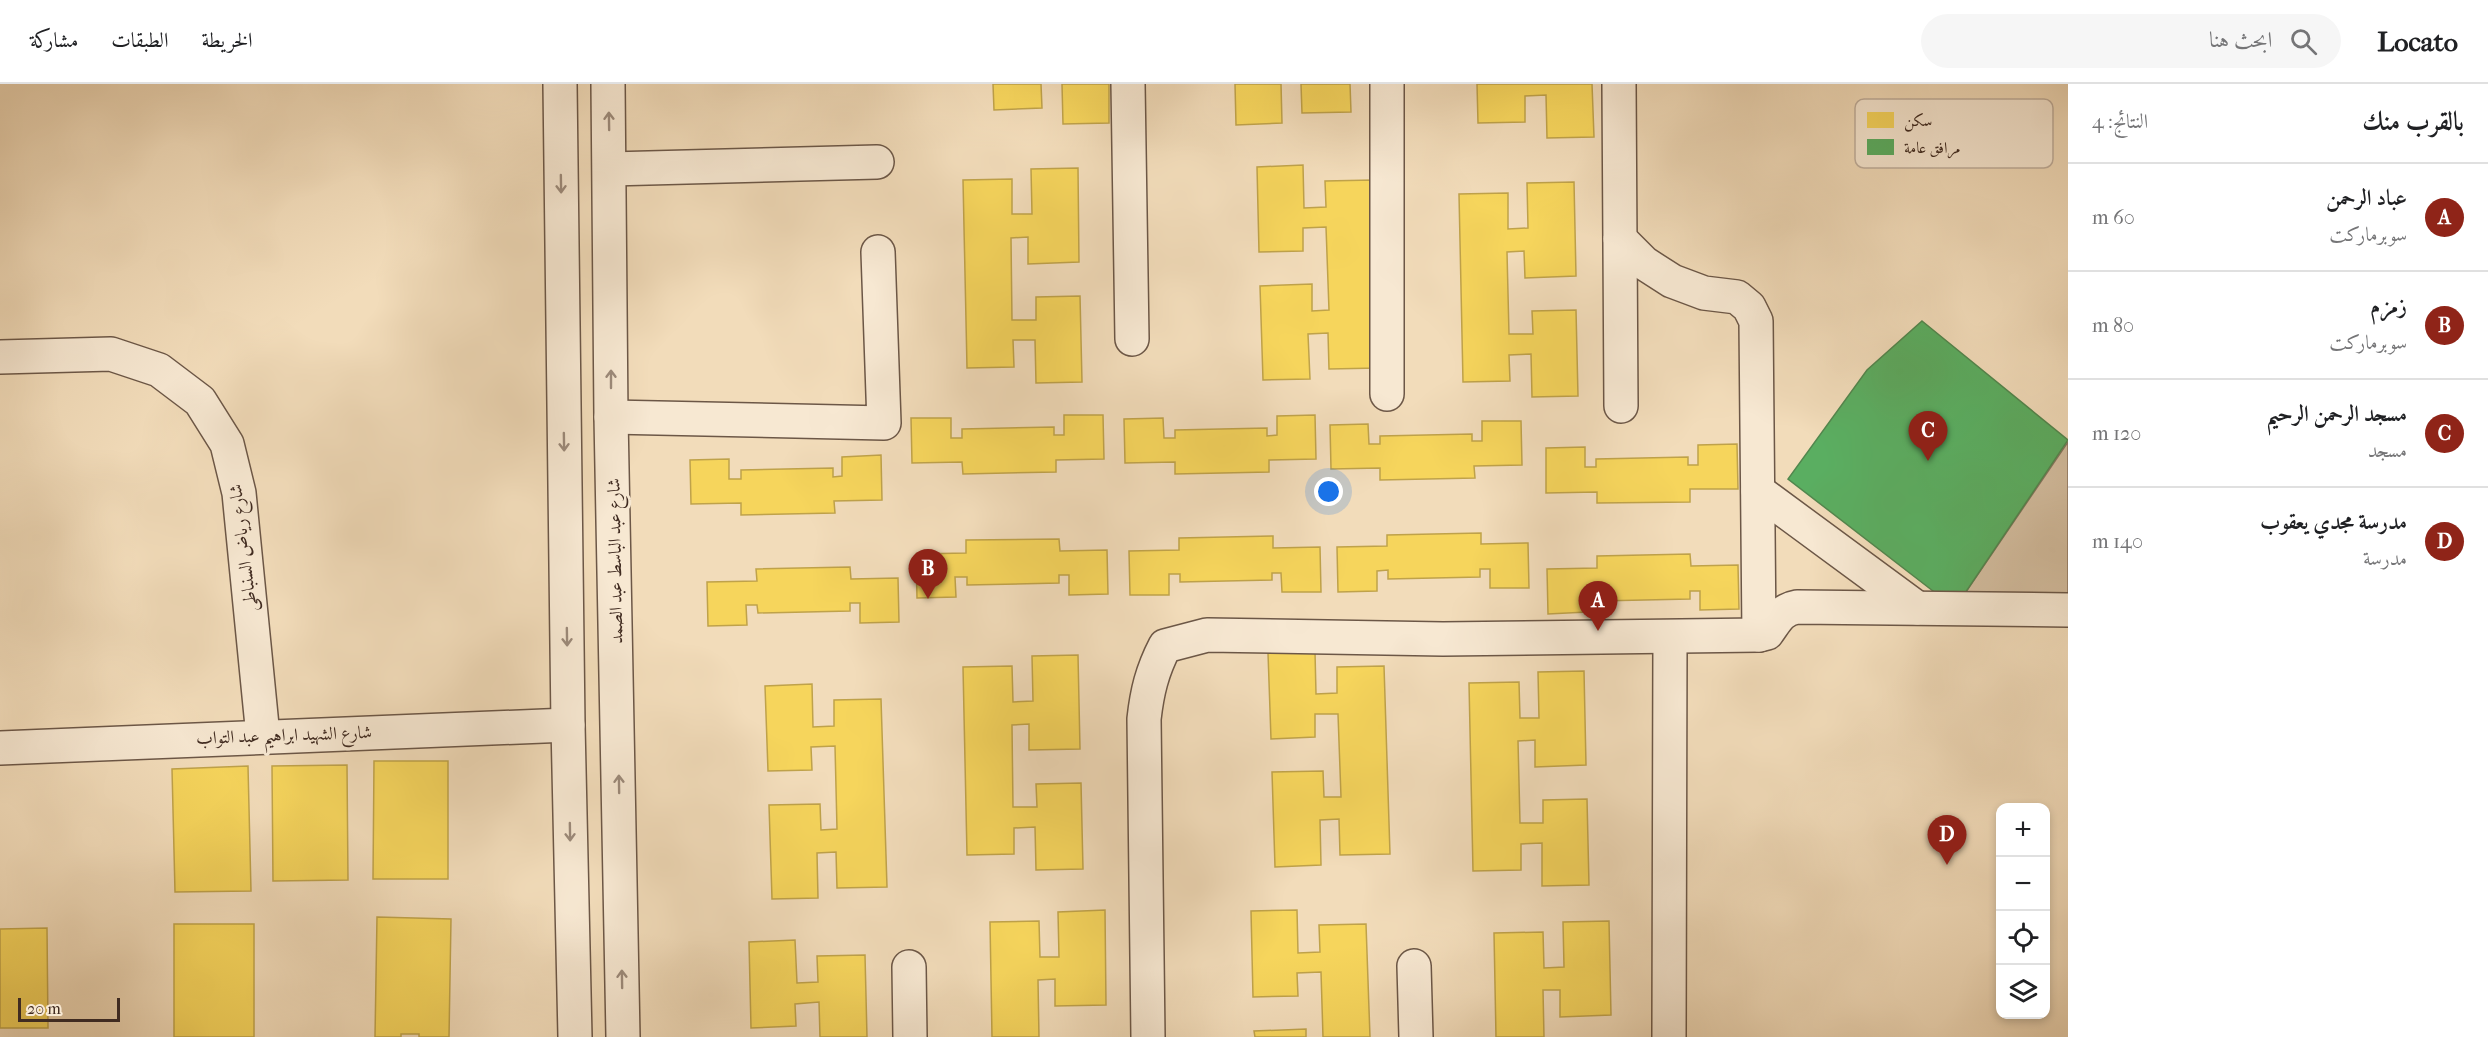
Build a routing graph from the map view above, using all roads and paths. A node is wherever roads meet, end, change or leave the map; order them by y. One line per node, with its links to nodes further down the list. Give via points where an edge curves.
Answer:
1 (560, 84): 20 (street, one-way to 20)
2 (608, 84): 7 (street, شارع عبد الباسط عبد الصمد, one-way to 2)
3 (1128, 84): 10 (street)
4 (1387, 84): 12 (street)
5 (1619, 84): 8 (street)
6 (877, 162): 7 (street)
7 (610, 169): 14 (street, شارع عبد الباسط عبد الصمد, one-way to 7)
8 (1620, 240): 13 (street); 15 (street, via 1644,263 1672,281 1704,293 1737,297 1749,307 1756,321)
9 (878, 252): 14 (street, via 884,423)
10 (1132, 339)
11 (0, 357): 21 (street, شارع رياض السنباطى, via 111,354 159,370 200,401 227,444 239,493)
12 (1387, 394)
13 (1621, 406)
14 (611, 417): 26 (street, شارع عبد الباسط عبد الصمد, one-way to 14)
15 (1758, 491): 16 (street); 18 (street)
16 (1917, 608): 17 (street); 18 (street, via 1788,609 1767,633)
17 (2068, 610)
18 (1759, 635): 19 (street)
19 (1670, 637): 28 (street, via 1432,639 1207,635 1165,646 1153,669 1144,720); 30 (street)
20 (568, 725): 21 (street, شارع الشهيد ابراهيم عبد التواب); 25 (street, one-way to 25)
21 (263, 736): 22 (street, شارع الشهيد ابراهيم عبد التواب)
22 (0, 748)
23 (1414, 966): 29 (street)
24 (909, 967): 27 (street)
25 (575, 1037)
26 (623, 1037)
27 (910, 1037)
28 (1148, 1037)
29 (1416, 1037)
30 (1669, 1037)

